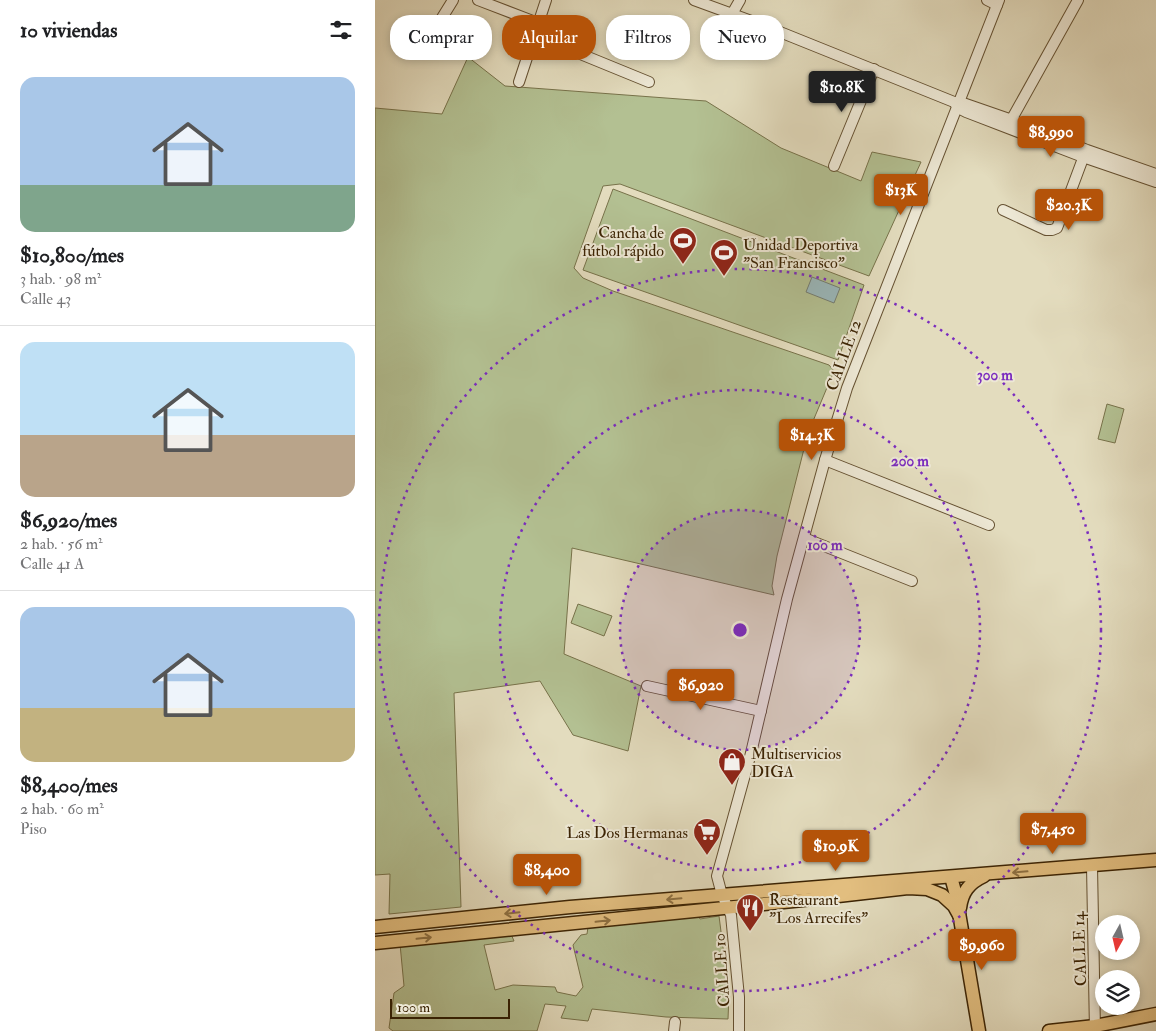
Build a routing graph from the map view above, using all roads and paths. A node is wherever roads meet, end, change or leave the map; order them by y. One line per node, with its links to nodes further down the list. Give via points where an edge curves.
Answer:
1 (453, 0): 10 (street)
2 (478, 0): 11 (street)
3 (546, 0): 12 (street)
4 (694, 0): 9 (street)
5 (740, 0): 9 (street)
6 (987, 0): 8 (street)
7 (1078, 0): 19 (street)
8 (998, 2): 18 (street, CALLE 12)
9 (732, 14): 15 (street)
10 (444, 15)
11 (517, 15)
12 (541, 15)
13 (526, 60): 16 (street)
14 (595, 60): 17 (street)
15 (874, 69): 18 (street); 21 (street)
16 (519, 82)
17 (649, 82)
18 (958, 104): 19 (street); 25 (street, CALLE 12, via 853,371)
19 (1009, 123): 20 (street)
20 (1085, 154): 22 (street); 23 (street); 24 (street, via 1057,228 1046,230)
21 (834, 166)
22 (1156, 174)
23 (1156, 182)
24 (1003, 210)
25 (825, 460): 26 (street); 27 (street, CALLE 12)
26 (989, 525)
27 (804, 538): 28 (street); 30 (street, CALLE 12)
28 (912, 581)
29 (647, 686): 30 (street)
30 (761, 711): 35 (street, CALLE 12, via 717,876)
31 (1156, 860): 32 (main road)
32 (1092, 866): 33 (main road, one-way to 33); 43 (street, CALLE 14)
33 (994, 874): 34 (main road); 38 (main road, via 976,880 966,890)
34 (951, 877): 35 (main road); 38 (main road)
35 (722, 894): 36 (street, CALLE 12); 37 (main road, one-way to 37)
36 (728, 907): 38 (main road, via 920,888 942,895); 39 (main road, one-way to 36); 44 (street, CALLE 10, via 739,997)
37 (569, 908): 39 (main road); 40 (main road, one-way to 40)
38 (959, 915): 45 (main road)
39 (571, 924): 41 (main road, one-way to 39)
40 (375, 927)
41 (375, 943)
42 (1156, 1014): 43 (main road)
43 (1095, 1028): 46 (main road)
44 (739, 1031)
45 (979, 1031)
46 (1049, 1031)

